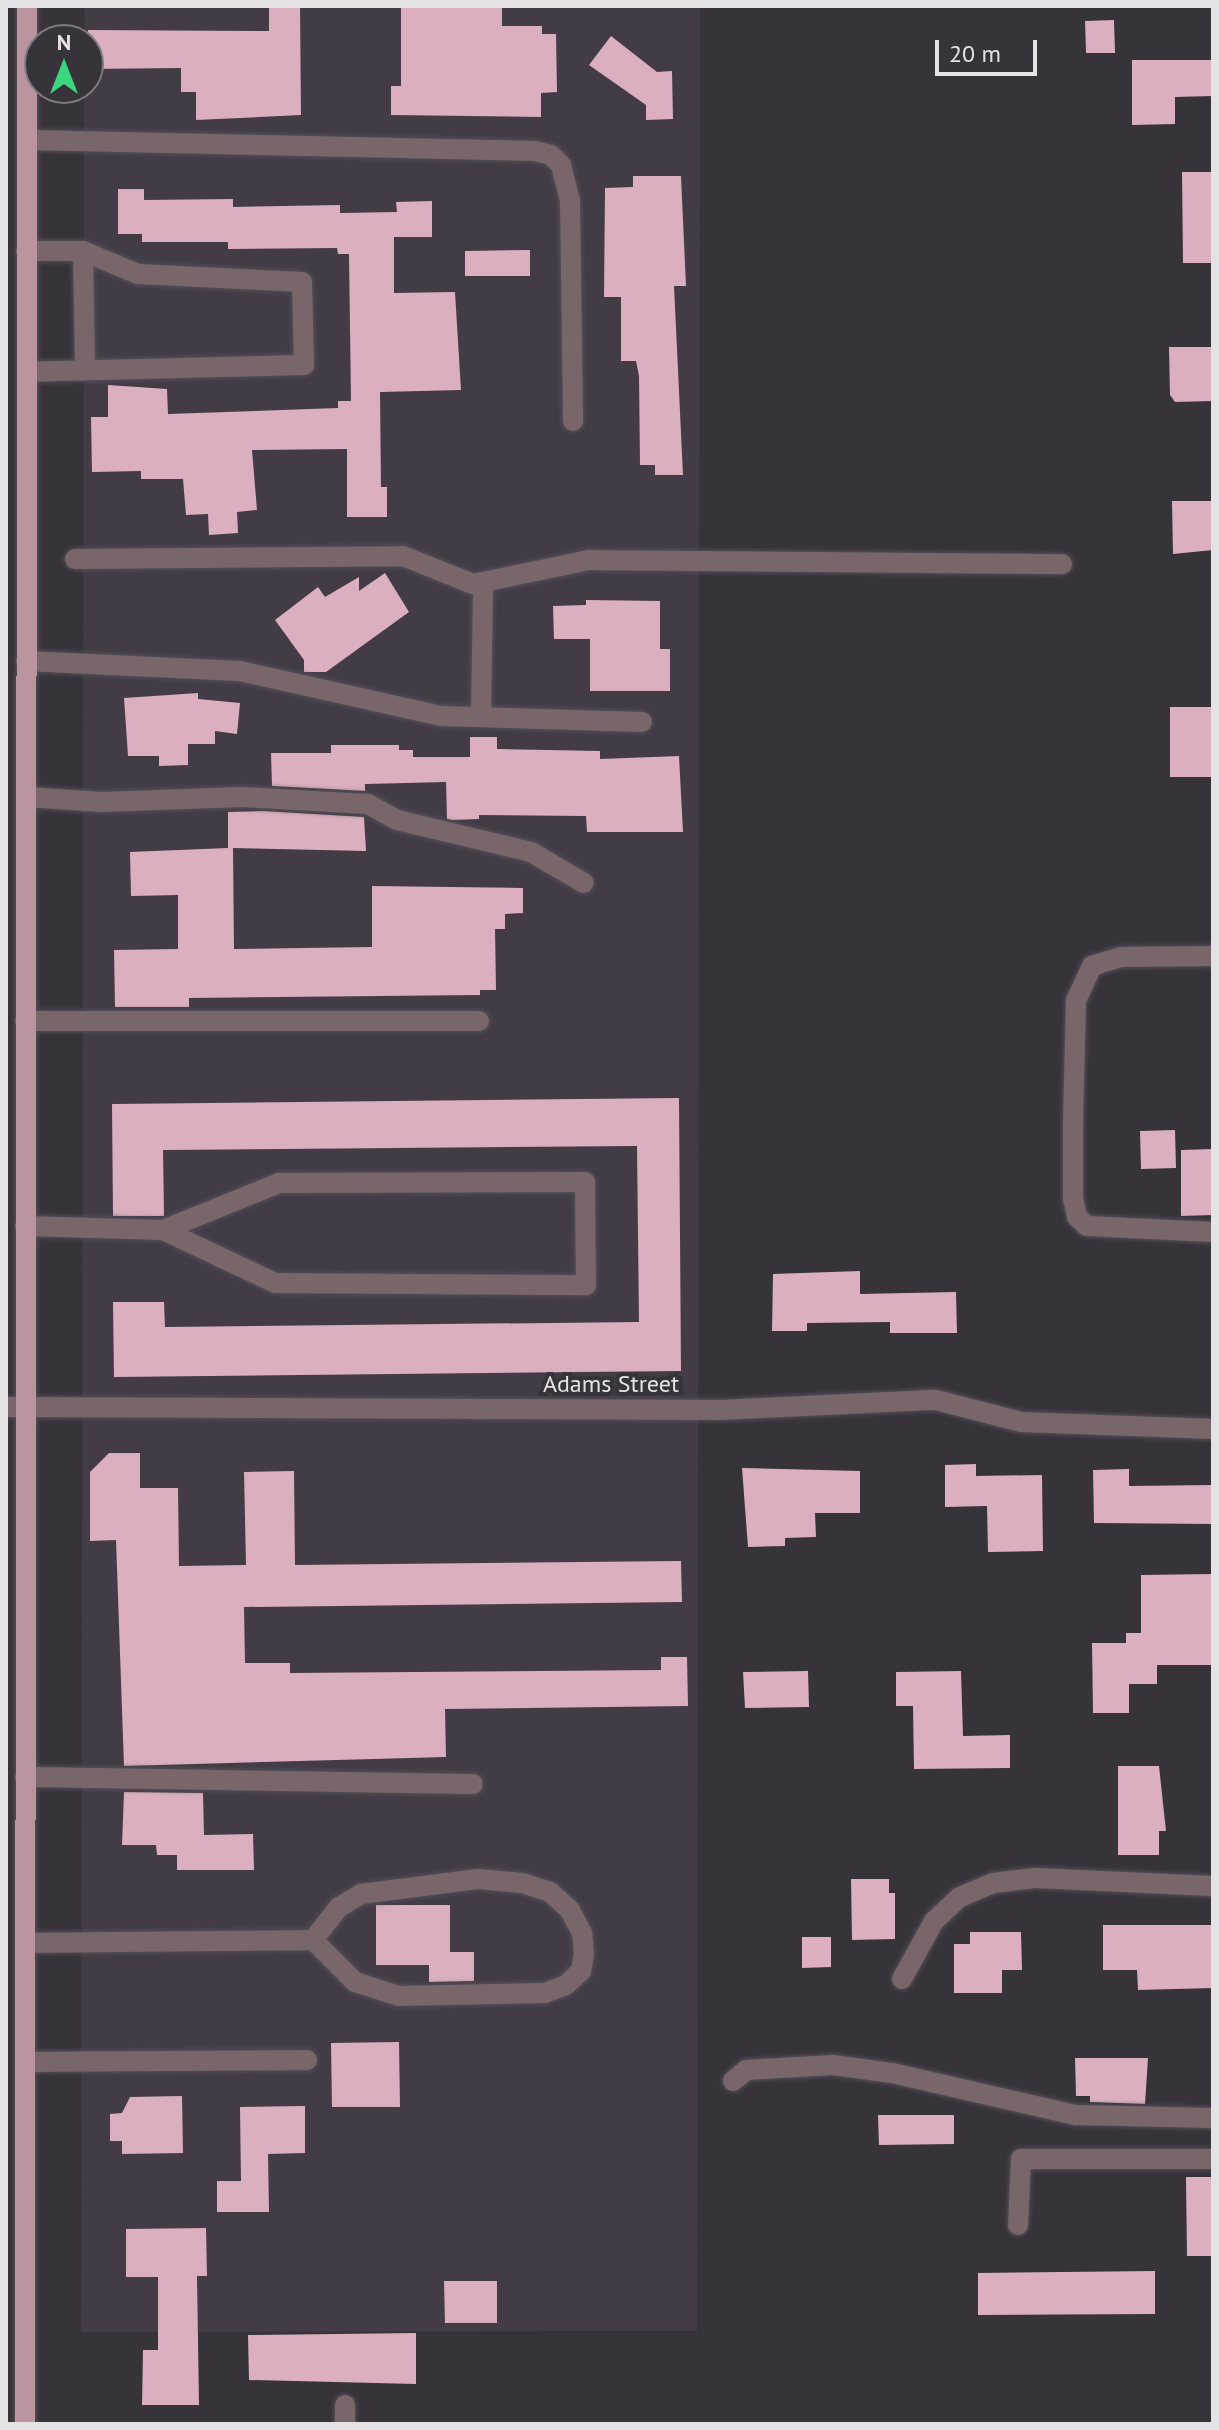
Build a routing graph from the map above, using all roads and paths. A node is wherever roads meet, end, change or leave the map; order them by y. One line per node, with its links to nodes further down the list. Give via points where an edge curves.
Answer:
1 (27, 6): 2 (main road)
2 (27, 140): 3 (main road); 7 (street, via 551,155 561,165 570,200)
3 (26, 251): 4 (street); 6 (main road)
4 (83, 251): 5 (street); 5 (street, via 138,274 302,282 304,365)
5 (85, 370): 6 (street)
6 (27, 372): 11 (main road)
7 (573, 421)
8 (75, 559): 10 (street, via 403,556 458,582)
9 (1062, 564): 10 (street, via 589,560 531,568)
10 (483, 583): 12 (street)
11 (26, 661): 12 (street, via 240,671 400,709); 14 (main road)
12 (481, 717): 13 (street)
13 (642, 722)
14 (26, 797): 15 (street, via 102,802 242,797 368,804 397,820 531,852); 17 (main road)
15 (584, 883)
16 (1213, 956): 21 (street, via 1121,957 1092,966 1076,1000 1073,1127 1073,1199 1077,1217 1087,1226)
17 (25, 1021): 18 (street); 19 (main road)
18 (479, 1021)
19 (25, 1226): 20 (street); 22 (main road)
20 (163, 1230): 20 (street, via 275,1283 586,1285 585,1182 279,1183)
21 (1213, 1232)
22 (15, 1407): 23 (street, Adams Street, via 720,1410 936,1400 1021,1422); 24 (main road)
23 (1213, 1429)
24 (25, 1777): 25 (street); 28 (main road)
25 (473, 1784)
26 (1213, 1886): 29 (street, via 1035,1878 993,1883 960,1897 934,1921)
27 (313, 1940): 27 (street, via 355,1982 399,1996 545,1993 566,1985 581,1971 584,1954 576,1921 550,1892 478,1879 361,1894 339,1907); 28 (street)
28 (25, 1943): 31 (main road)
29 (902, 1979)
30 (307, 2060): 31 (street)
31 (25, 2062): 36 (main road)
32 (733, 2081): 33 (street, via 746,2070 833,2065 892,2073 1076,2115)
33 (1213, 2118)
34 (1213, 2159): 35 (street, via 1021,2159)
35 (1018, 2225)
36 (25, 2424)

